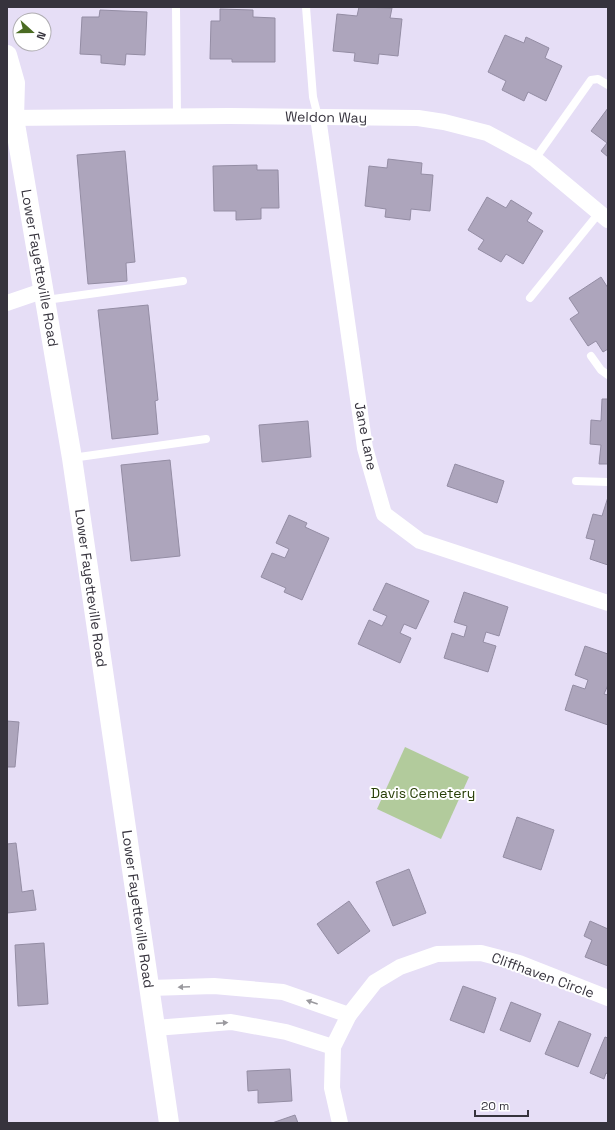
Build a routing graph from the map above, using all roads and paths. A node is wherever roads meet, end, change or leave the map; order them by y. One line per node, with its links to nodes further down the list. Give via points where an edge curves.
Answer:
1 (176, 7): 5 (lane)
2 (306, 7): 6 (lane, via 313,97)
3 (7, 55): 7 (street, Lower Fayetteville Road, via 15,83)
4 (608, 85): 8 (lane, via 598,78 591,80)
5 (177, 116): 6 (street, Weldon Way); 7 (street, Weldon Way)
6 (318, 117): 8 (street, Weldon Way, via 418,118 444,122 488,133); 20 (street, Jane Lane, via 365,448 384,514 420,541)
7 (10, 118): 11 (street, Lower Fayetteville Road)
8 (535, 159): 9 (street, Weldon Way)
9 (604, 216): 12 (lane)
10 (183, 281): 11 (lane)
11 (45, 295): 13 (street); 17 (street, Lower Fayetteville Road)
12 (530, 298)
13 (7, 304)
14 (591, 356): 15 (lane)
15 (608, 375)
16 (206, 439): 17 (lane)
17 (72, 458): 21 (street, Lower Fayetteville Road)
18 (576, 481): 19 (lane)
19 (608, 482)
20 (608, 603)
21 (150, 988): 23 (street, one-way to 21, via 283,992 214,986); 24 (street, Lower Fayetteville Road)
22 (608, 998): 23 (street, Cliffhaven Circle, via 519,964 481,953 437,954 400,967 375,982)
23 (349, 1015): 25 (street, Cliffhaven Circle)
24 (155, 1028): 25 (street, one-way to 25, via 231,1022 286,1032); 26 (street, Lower Fayetteville Road)
25 (333, 1047): 27 (street, Cliffhaven Circle, via 332,1088)
26 (169, 1123)
27 (340, 1123)

